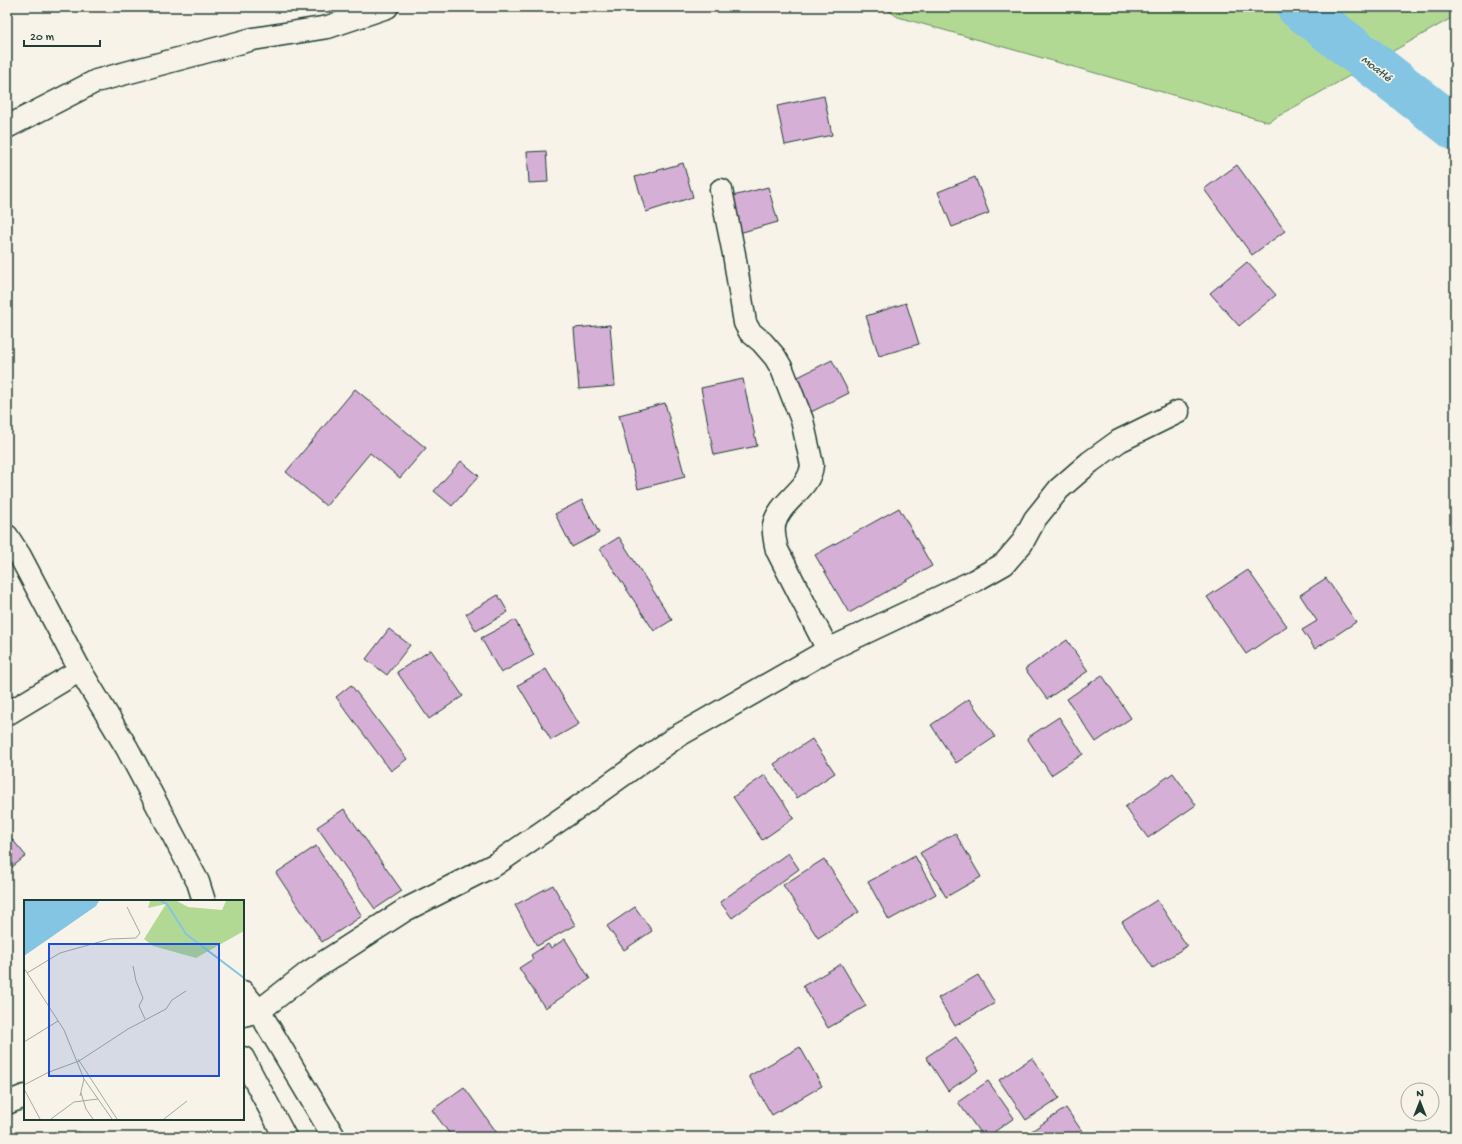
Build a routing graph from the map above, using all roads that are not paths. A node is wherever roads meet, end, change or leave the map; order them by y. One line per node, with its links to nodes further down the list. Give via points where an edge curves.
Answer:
1 (387, 7): 2 (street, via 328,27 253,40 96,80)
2 (7, 127)
3 (721, 190): 6 (street, via 745,323 750,332 775,357 782,369 802,420 812,465 806,482 782,508 774,524 777,550)
4 (1178, 412): 6 (street, via 1119,441 1058,489 1035,519 1022,543 1004,564 974,581)
5 (7, 536): 7 (street)
6 (828, 650): 11 (street, via 676,737 496,864 405,910)
7 (80, 670): 8 (street); 9 (street, via 127,748 198,882)
8 (7, 714)
9 (204, 900)
10 (244, 995): 11 (street)
11 (251, 1013): 16 (street)
12 (244, 1060): 15 (street)
13 (24, 1096): 14 (street)
14 (7, 1103)
15 (285, 1137)
16 (334, 1137)

